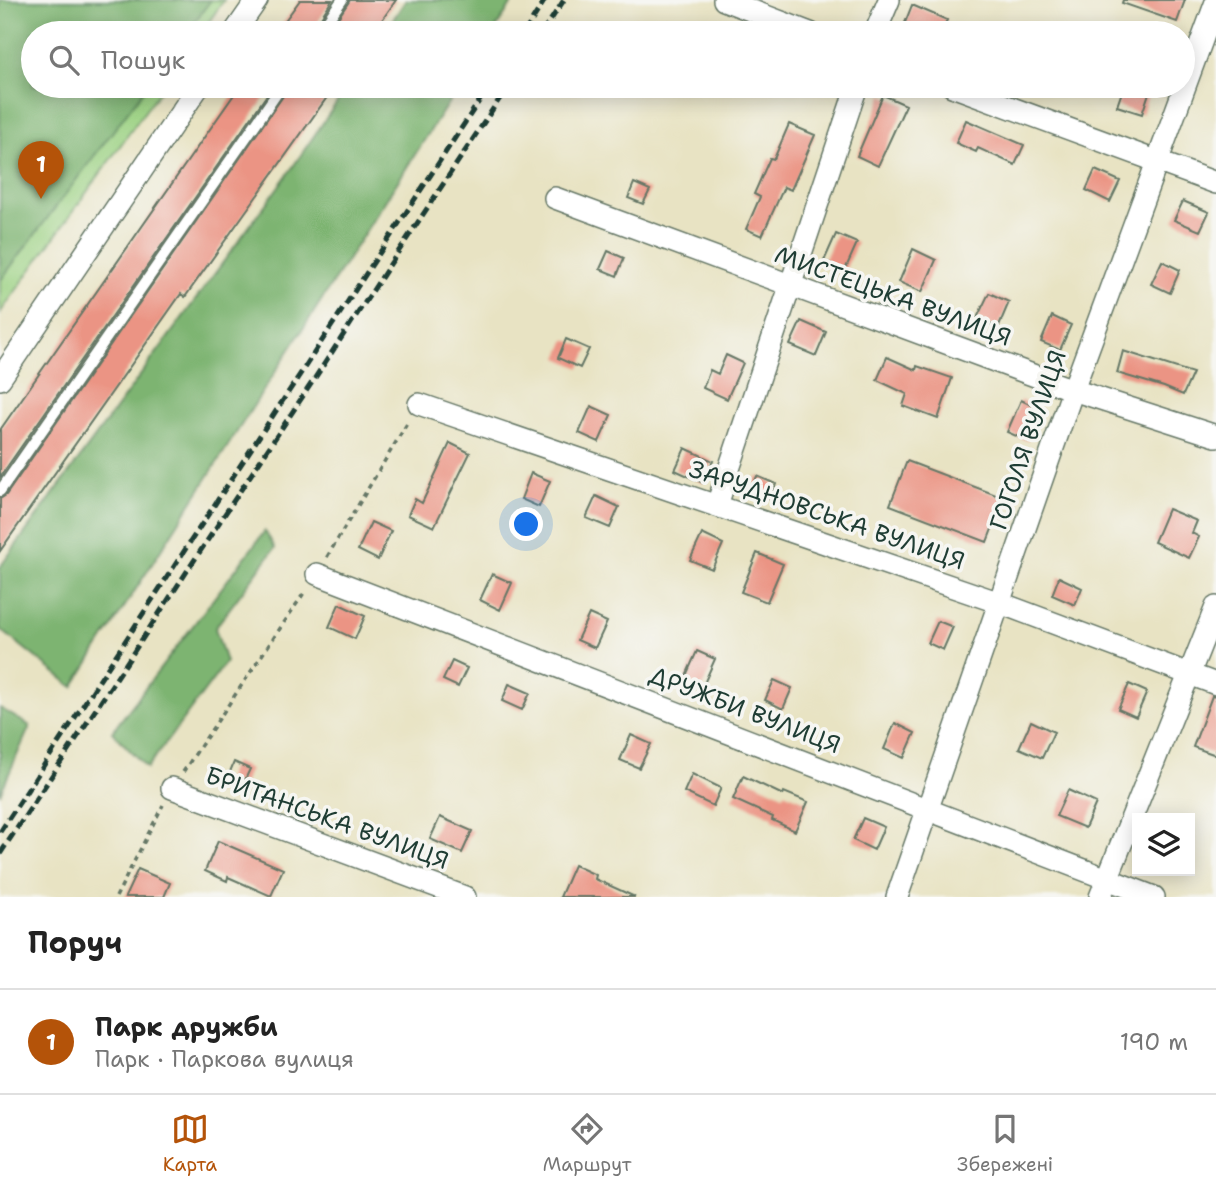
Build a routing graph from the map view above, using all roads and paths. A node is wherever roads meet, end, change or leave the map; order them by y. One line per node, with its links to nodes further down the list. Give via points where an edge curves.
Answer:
1 (257, 0): 6 (street)
2 (342, 0): 7 (lane)
3 (724, 0): 8 (street)
4 (889, 0): 9 (street)
5 (1216, 2): 10 (street, ГОГОЛЯ ВУЛИЦЯ)
6 (242, 21)
7 (327, 21)
8 (779, 21)
9 (881, 21)
10 (1195, 59)
11 (191, 98): 20 (street)
12 (274, 98): 24 (lane)
13 (853, 98): 19 (street)
14 (985, 98): 16 (street)
15 (1181, 98): 16 (street, ГОГОЛЯ ВУЛИЦЯ)
16 (1158, 160): 17 (street); 21 (street, ГОГОЛЯ ВУЛИЦЯ)
17 (1216, 183)
18 (555, 198): 19 (street, МИСТЕЦЬКА ВУЛИЦЯ)
19 (790, 286): 21 (street, МИСТЕЦЬКА ВУЛИЦЯ); 25 (street)
20 (0, 379)
21 (1073, 390): 23 (street, МИСТЕЦЬКА ВУЛИЦЯ); 27 (street, ГОГОЛЯ ВУЛИЦЯ)
22 (419, 404): 25 (street, ЗАРУДНОВСЬКА ВУЛИЦЯ); 26 (path)
23 (1216, 436)
24 (0, 491)
25 (718, 505): 27 (street, ЗАРУДНОВСЬКА ВУЛИЦЯ)
26 (317, 574): 31 (path); 32 (street, ДРУЖБИ ВУЛИЦЯ)
27 (1000, 603): 29 (street, ЗАРУДНОВСЬКА ВУЛИЦЯ); 32 (street, ГОГОЛЯ ВУЛИЦЯ)
28 (1216, 607): 29 (street)
29 (1189, 674): 30 (street, ЗАРУДНОВСЬКА ВУЛИЦЯ); 33 (street)
30 (1216, 684)
31 (172, 788): 34 (path); 35 (street, БРИТАНСЬКА ВУЛИЦЯ)
32 (928, 808): 33 (street, ДРУЖБИ ВУЛИЦЯ); 36 (street, ГОГОЛЯ ВУЛИЦЯ)
33 (1104, 888): 37 (street, ДРУЖБИ ВУЛИЦЯ)
34 (116, 897)
35 (465, 897)
36 (897, 897)
37 (1154, 897)

